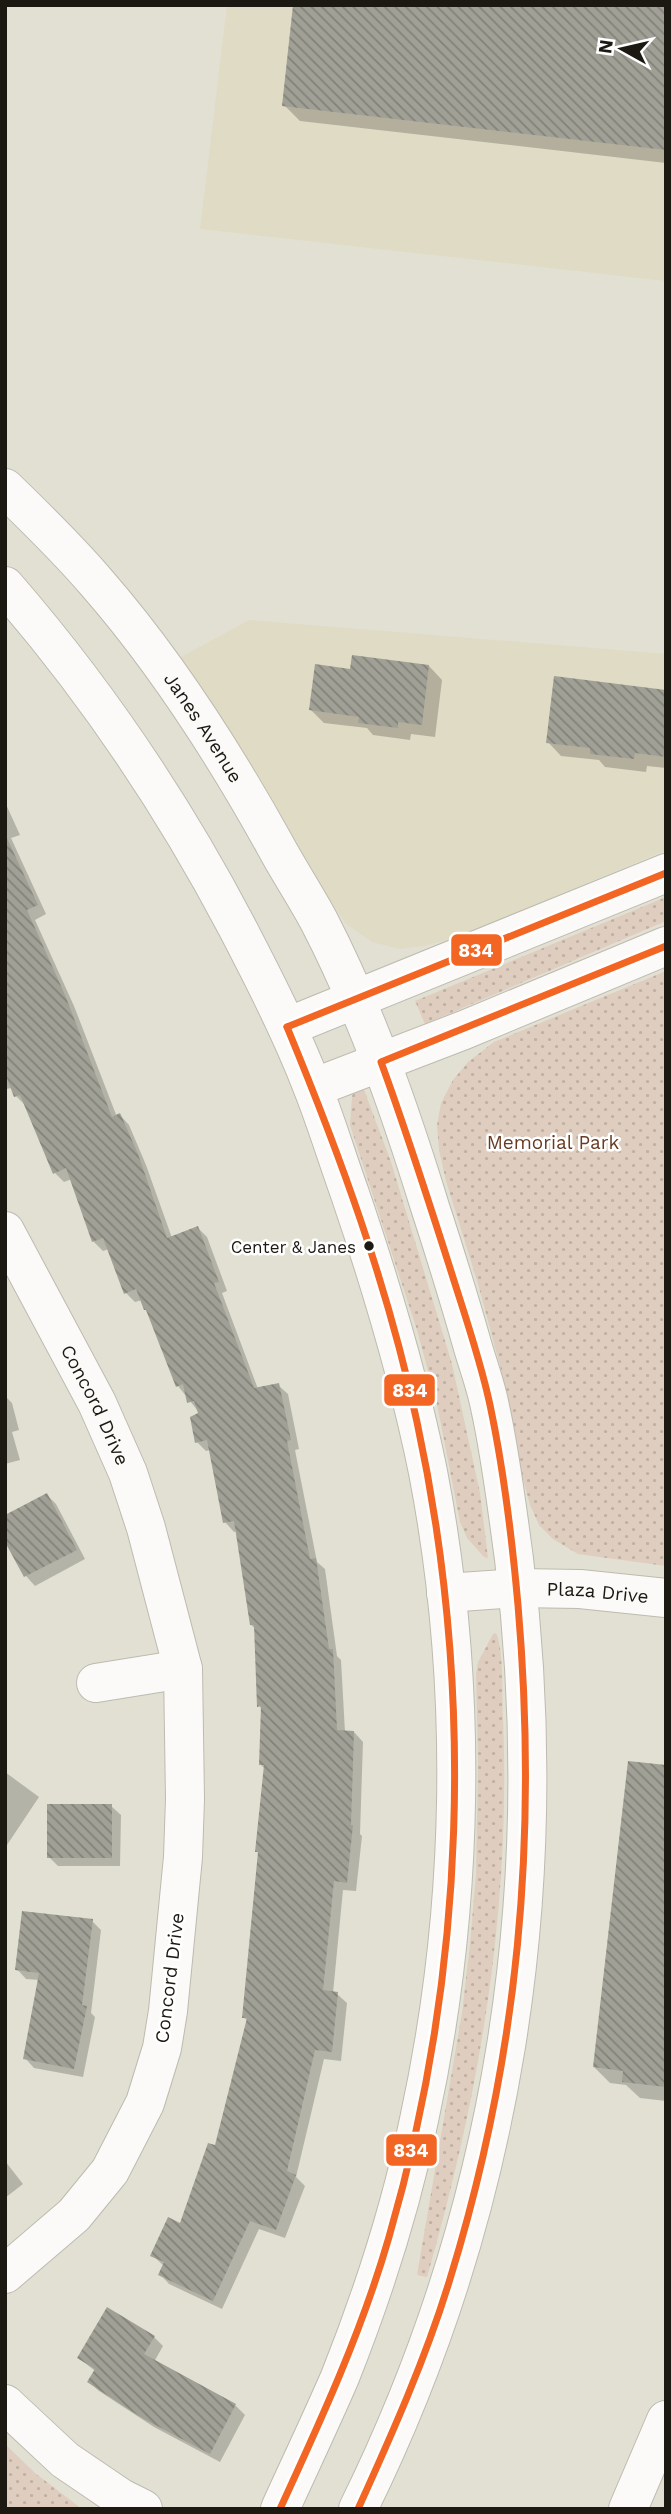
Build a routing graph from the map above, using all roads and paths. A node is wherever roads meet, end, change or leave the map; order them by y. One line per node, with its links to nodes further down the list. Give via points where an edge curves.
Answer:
1 (5, 488): 5 (street, Janes Avenue, via 99,585 178,687 319,922)
2 (5, 586): 6 (street, via 86,685 169,804)
3 (666, 873): 5 (street)
4 (666, 946): 7 (street)
5 (354, 1001): 6 (street); 7 (street, Janes Avenue)
6 (287, 1027): 8 (street)
7 (381, 1062): 8 (street); 10 (street, Janes Avenue, via 407,1132 490,1404)
8 (313, 1088): 11 (street, via 405,1377 428,1476)
9 (5, 1231): 13 (street, Concord Drive, via 97,1403 128,1473)
10 (517, 1588): 11 (street, Plaza Drive); 12 (street, Plaza Drive); 20 (street, Janes Avenue, via 525,1669 527,1849 513,2007 496,2107 457,2262 431,2340)
11 (446, 1593): 19 (street, via 456,1807 447,1956 435,2036 419,2120 370,2296)
12 (666, 1598)
13 (183, 1669): 14 (street); 15 (street, Concord Drive, via 183,1857 162,2048 145,2103 110,2171 74,2214)
14 (96, 1683)
15 (5, 2273)
16 (5, 2404): 18 (street, via 65,2460)
17 (666, 2420): 21 (street)
18 (143, 2509)
19 (280, 2509)
20 (358, 2509)
21 (628, 2509)

